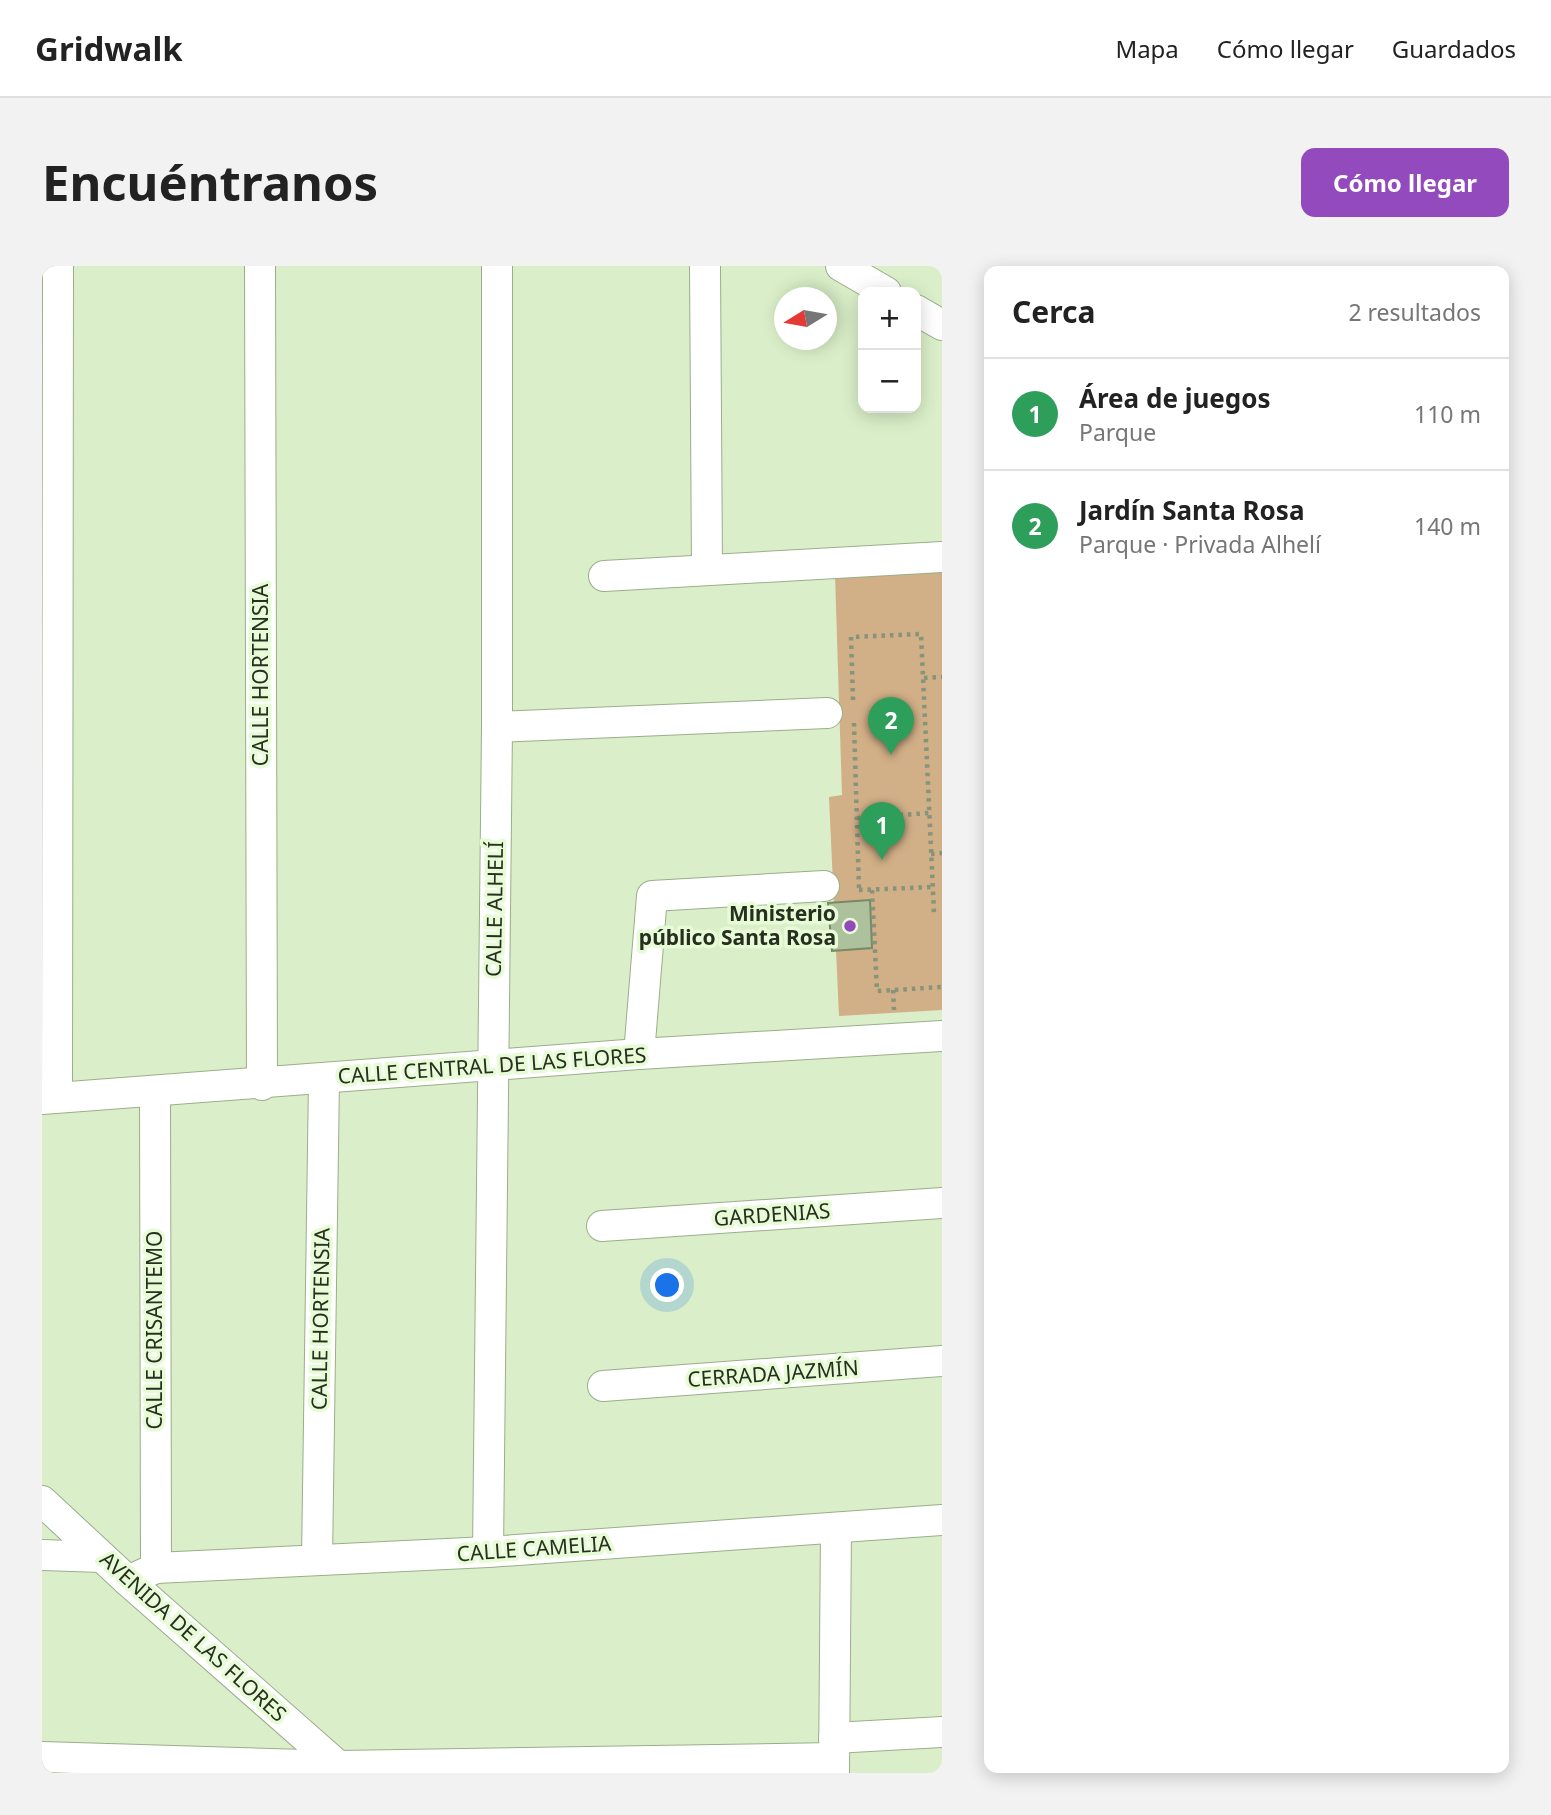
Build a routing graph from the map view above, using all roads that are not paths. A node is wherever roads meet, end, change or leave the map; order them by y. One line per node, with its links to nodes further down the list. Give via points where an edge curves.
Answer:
1 (58, 266): 21 (street)
2 (260, 266): 19 (street, CALLE HORTENSIA)
3 (497, 266): 13 (street, CALLE ALHELÍ)
4 (705, 266): 10 (street)
5 (841, 266): 6 (street)
6 (877, 287)
7 (921, 313): 8 (street)
8 (942, 326)
9 (942, 557): 10 (street)
10 (707, 569): 11 (street)
11 (604, 576)
12 (827, 713): 13 (street)
13 (497, 727): 17 (street, CALLE ALHELÍ)
14 (824, 886): 16 (street, via 652,896)
15 (942, 1036): 16 (street, CALLE CENTRAL DE LAS FLORES)
16 (639, 1054): 17 (street, CALLE CENTRAL DE LAS FLORES)
17 (494, 1065): 18 (street, CALLE CENTRAL DE LAS FLORES); 29 (street, CALLE ALHELÍ)
18 (324, 1079): 19 (street, CALLE CENTRAL DE LAS FLORES); 32 (street, CALLE HORTENSIA)
19 (262, 1084): 20 (street, CALLE CENTRAL DE LAS FLORES)
20 (155, 1091): 21 (street, CALLE CENTRAL DE LAS FLORES); 33 (street, CALLE CRISANTEMO)
21 (49, 1098)
22 (942, 1203): 23 (street, GARDENIAS)
23 (601, 1226)
24 (942, 1362): 25 (street, CERRADA JAZMÍN)
25 (603, 1386)
26 (42, 1501): 31 (street, AVENIDA DE LAS FLORES)
27 (942, 1520): 28 (street, CALLE CAMELIA)
28 (836, 1528): 29 (street, CALLE CAMELIA); 36 (street)
29 (488, 1552): 32 (street, CALLE CAMELIA)
30 (42, 1555): 31 (street)
31 (102, 1557): 34 (street, AVENIDA DE LAS FLORES)
32 (317, 1560): 33 (street, CALLE CAMELIA)
33 (156, 1568): 34 (street, CALLE CAMELIA)
34 (128, 1581): 38 (street, AVENIDA DE LAS FLORES)
35 (942, 1732): 36 (street)
36 (834, 1756): 38 (street)
37 (42, 1757): 38 (street)
38 (342, 1770)

